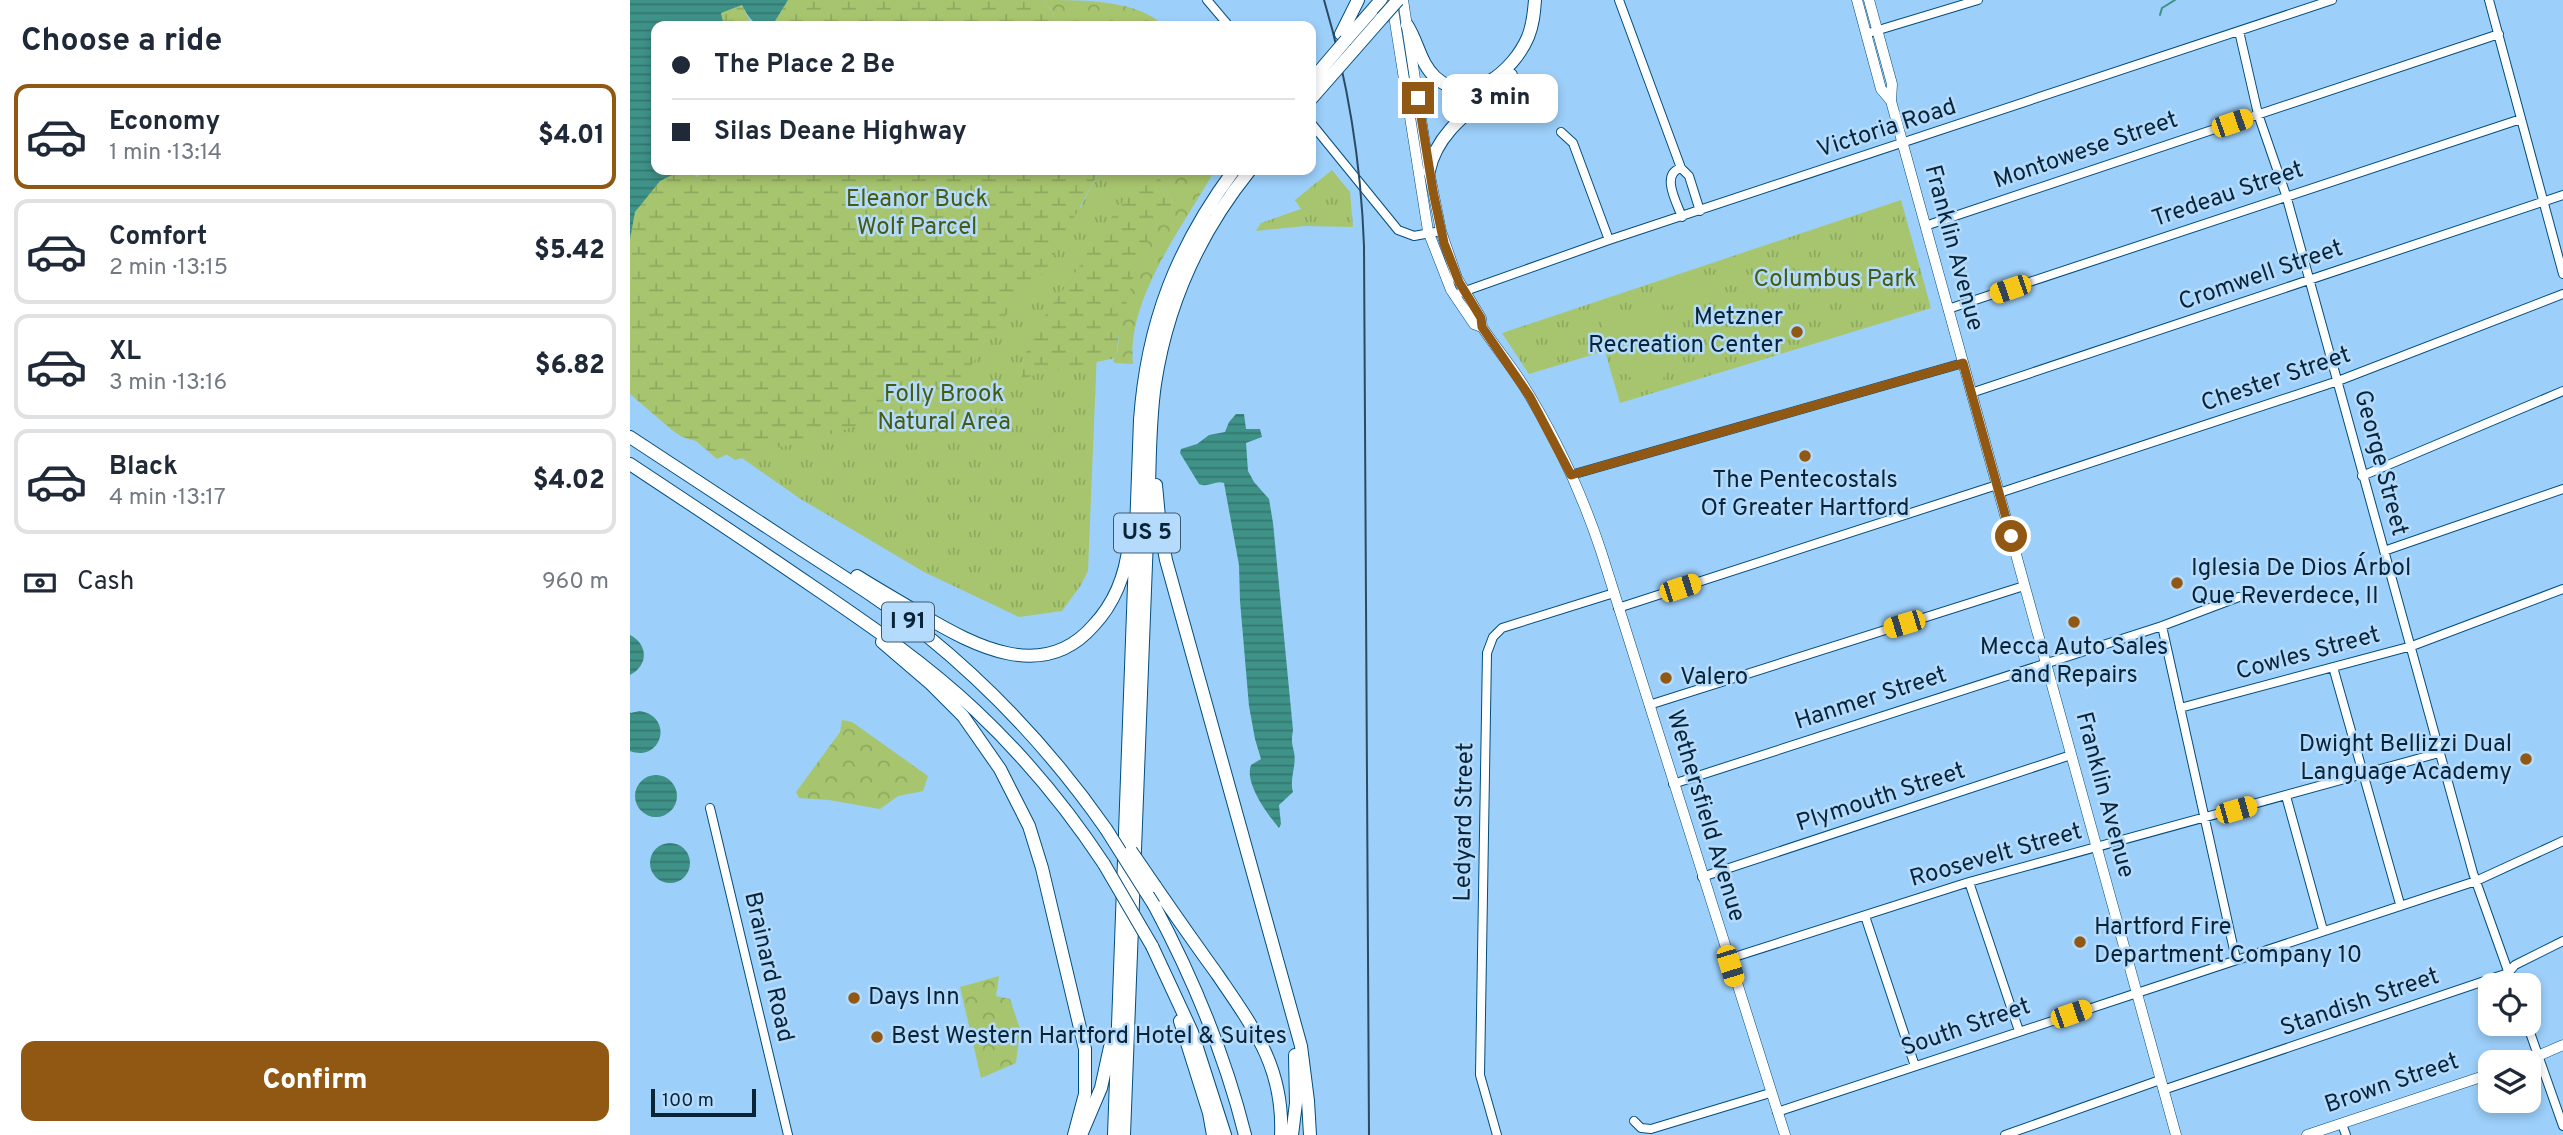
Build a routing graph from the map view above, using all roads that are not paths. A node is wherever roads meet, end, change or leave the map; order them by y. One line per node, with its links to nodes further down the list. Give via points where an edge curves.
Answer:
1 (1207, 0): 14 (street)
2 (1359, 0): 20 (highway)
3 (1398, 0): 20 (highway, bridge, via 1382,18)
4 (1403, 0): 15 (main road)
5 (1535, 0): 15 (highway, via 1532,27 1517,56 1494,79 1472,88 1454,87 1435,77)
6 (1542, 0): 33 (highway, via 1538,31 1527,54 1446,134 1434,153)
7 (1619, 0): 30 (street)
8 (1857, 0): 18 (main road)
9 (1869, 0): 16 (main road)
10 (1978, 0): 16 (street)
11 (2332, 0): 17 (street, Victoria Road)
12 (2489, 0): 19 (street)
13 (1384, 1): 20 (highway); 34 (main road)
14 (1225, 21)
15 (1407, 25): 33 (main road)
16 (1877, 30): 18 (street); 24 (main road, via 1892,85)
17 (2239, 31): 25 (street, George Street); 29 (street, Victoria Road)
18 (1866, 34): 24 (main road, via 1882,92)
19 (2499, 34): 25 (street, Montowese Street); 26 (street)
20 (1347, 41): 21 (highway); 22 (highway, bridge); 23 (highway, bridge)
21 (1316, 66)
22 (1316, 75)
23 (1316, 91)
24 (1891, 101): 29 (main road, Franklin Avenue)
25 (2258, 114): 35 (street, George Street); 40 (street, Montowese Street)
26 (2521, 119): 35 (street, Tredeau Street); 37 (street)
27 (1316, 129): 42 (street, via 1398,230 1410,236)
28 (1561, 132): 43 (street, via 1573,143)
29 (1903, 144): 38 (street, Victoria Road); 40 (main road, Franklin Avenue)
30 (1681, 167): 38 (street, via 1689,176); 39 (street, via 1670,176)
31 (1231, 175): 55 (highway, US 5, via 1191,235 1161,304 1145,371)
32 (1246, 175): 44 (highway, US 5, via 1214,220)
33 (1430, 177): 34 (main road); 41 (main road)
34 (1419, 185): 42 (main road)
35 (2286, 195): 46 (street, George Street); 49 (street, Tredeau Street)
36 (2563, 195): 37 (street, Cromwell Street)
37 (2543, 202): 45 (street); 46 (street, Cromwell Street)
38 (1700, 211): 39 (street, Victoria Road)
39 (1682, 217): 43 (street, Victoria Road)
40 (1925, 226): 49 (main road, Franklin Avenue)
41 (1441, 231): 42 (street); 47 (main road)
42 (1428, 234): 47 (main road)
43 (1609, 240): 47 (street, Victoria Road)
44 (1192, 262): 92 (highway, via 1175,314 1163,378 1156,453 1158,518); 97 (highway, US 5, via 1169,320 1153,402)
45 (2563, 274)
46 (2309, 280): 51 (street, George Street); 53 (street, Cromwell Street)
47 (1459, 293): 57 (main road, Wethersfield Avenue, via 1481,318 1482,327 1530,397)
48 (2563, 294): 51 (street, Chester Street)
49 (1948, 309): 50 (main road, Franklin Avenue)
50 (1963, 363): 53 (main road, Franklin Avenue); 57 (street)
51 (2338, 381): 58 (street, George Street); 59 (street, Chester Street)
52 (2563, 391): 58 (street)
53 (1971, 393): 59 (main road, Franklin Avenue)
54 (630, 437): 62 (highway, I 91)
55 (1139, 463): 62 (highway, via 1118,587 1083,637 1055,652 1015,654 974,645 845,569); 97 (highway, US 5)
56 (630, 464): 68 (highway, I 91)
57 (1571, 475): 65 (main road, Wethersfield Avenue)
58 (2362, 476): 61 (street, George Street)
59 (1998, 489): 63 (main road, Franklin Avenue); 67 (street, Chester Street)
60 (2563, 489): 61 (street)
61 (2384, 551): 70 (street, George Street)
62 (805, 552): 82 (highway, I 91, via 900,615 964,668 1042,746)
63 (2024, 586): 71 (main road, Franklin Avenue); 73 (street)
64 (2563, 589): 70 (street, Cowles Street)
65 (1614, 593): 67 (main road, Wethersfield Avenue); 124 (street, Ledyard Street, via 1502,628 1487,653 1480,1075)
66 (2239, 597): 69 (street, Hanmer Street)
67 (1618, 608): 73 (main road, Wethersfield Avenue)
68 (854, 614): 96 (highway, I 91, bridge, via 925,667 992,726 1056,797 1104,864); 113 (highway, via 963,716 1000,769 1026,819 1083,1037 1086,1094)
69 (2162, 626): 71 (street, Hanmer Street); 74 (street)
70 (2412, 646): 72 (street, Cowles Street); 75 (street, George Street)
71 (2046, 663): 76 (main road, Franklin Avenue); 78 (street, Hanmer Street)
72 (2333, 667): 74 (street, Cowles Street); 77 (street)
73 (1649, 705): 78 (main road, Wethersfield Avenue)
74 (2180, 708): 81 (street)
75 (2440, 753): 77 (street, Roosevelt Street); 86 (street, George Street)
76 (2071, 755): 84 (main road, Franklin Avenue); 85 (street, Plymouth Street)
77 (2364, 775): 79 (street, Roosevelt Street); 88 (street)
78 (1673, 784): 85 (main road, Wethersfield Avenue)
79 (2286, 796): 81 (street, Roosevelt Street); 90 (street)
80 (710, 808): 112 (street, Brainard Road)
81 (2205, 819): 84 (street, Roosevelt Street); 93 (street)
82 (1106, 824): 120 (highway, bridge, via 1186,969 1210,1024); 121 (highway, bridge, via 1111,823 1263,1045 1277,1082)
83 (2563, 841): 86 (street, South Street)
84 (2096, 847): 87 (street, Roosevelt Street); 99 (main road, Franklin Avenue)
85 (1702, 877): 94 (main road, Wethersfield Avenue)
86 (2476, 881): 88 (street, South Street); 95 (street, George Street)
87 (1969, 882): 89 (street, Roosevelt Street); 100 (street)
88 (2400, 904): 90 (street, South Street)
89 (1865, 916): 94 (street, Roosevelt Street); 104 (street)
90 (2323, 930): 93 (street, South Street)
91 (2563, 941): 95 (street, Standish Street)
92 (1272, 942): 122 (highway, via 1294,1051); 123 (highway, via 1301,1046)
93 (2236, 959): 99 (street, South Street)
94 (1728, 960): 107 (main road, Wethersfield Avenue)
95 (2508, 973)
96 (1168, 977): 118 (highway); 119 (highway, I 91, via 1201,1056)
97 (1125, 981): 114 (highway, via 1112,1013 1106,1069); 115 (highway, US 5); 116 (highway, US 5); 117 (highway, via 1133,1012)
98 (2478, 983): 106 (street, Standish Street)
99 (2136, 992): 100 (street, South Street); 106 (main road, Franklin Avenue)
100 (2019, 1031): 104 (street, South Street)
101 (2563, 1045): 102 (main road)
102 (2541, 1056)
103 (2541, 1063): 111 (street)
104 (1915, 1066): 108 (street, South Street)
105 (2478, 1078): 110 (main road, Brown Street)
106 (2162, 1085): 126 (street, Standish Street); 127 (main road, Franklin Avenue)
107 (1770, 1093): 108 (main road, Wethersfield Avenue); 109 (street, via 1653,1128 1641,1128)
108 (1777, 1112): 125 (main road, Wethersfield Avenue)
109 (1634, 1121)
110 (2342, 1124): 128 (main road, Brown Street); 129 (street)
111 (2563, 1126)
112 (788, 1135)
113 (1074, 1135)
114 (1081, 1135)
115 (1114, 1135)
116 (1124, 1135)
117 (1132, 1135)
118 (1213, 1135)
119 (1225, 1135)
120 (1245, 1135)
121 (1281, 1135)
122 (1292, 1135)
123 (1310, 1135)
124 (1497, 1135)
125 (1785, 1135)
126 (2005, 1135)
127 (2176, 1135)
128 (2307, 1135)
129 (2346, 1135)

